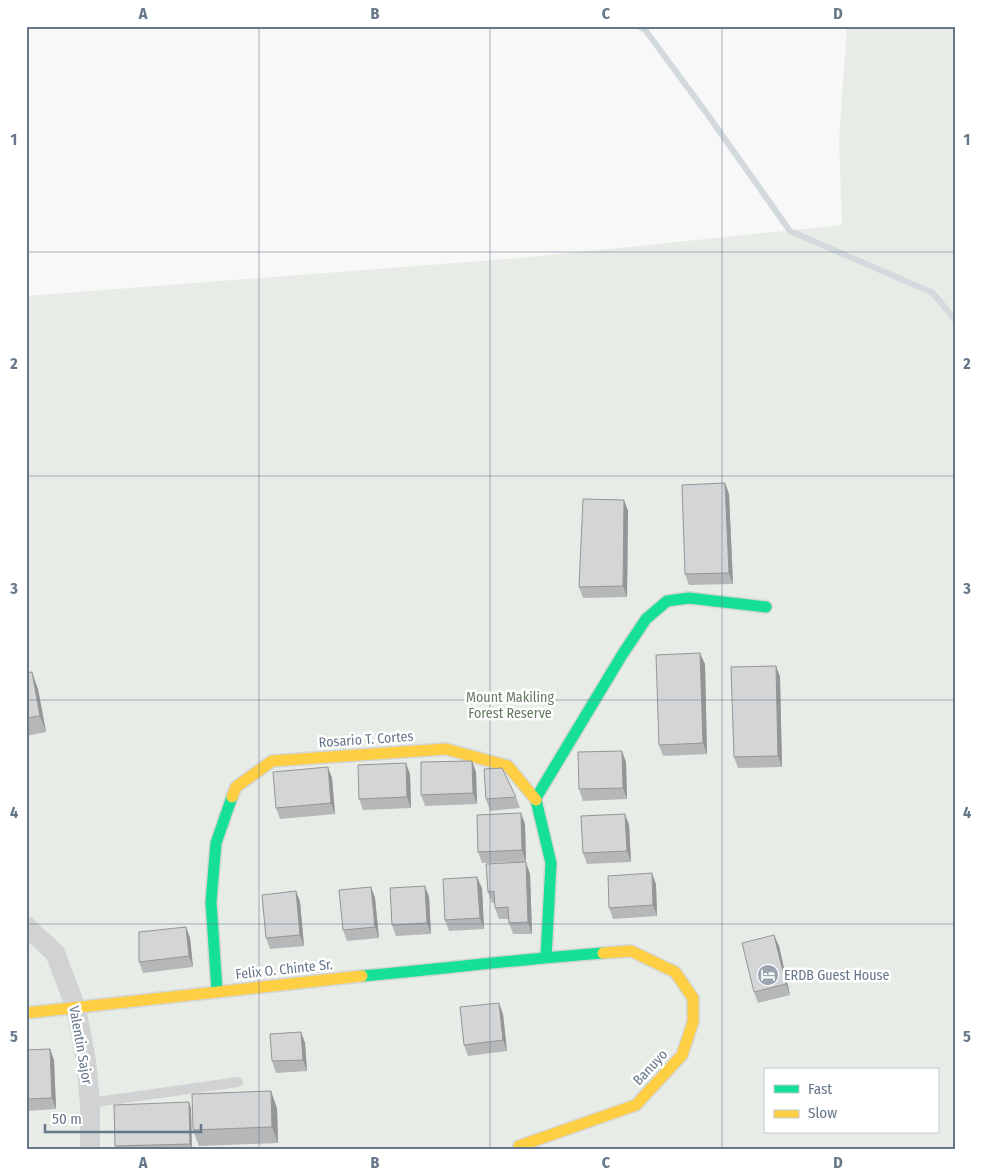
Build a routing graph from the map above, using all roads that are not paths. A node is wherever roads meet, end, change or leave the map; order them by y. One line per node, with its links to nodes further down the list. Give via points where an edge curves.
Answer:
1 (766, 607): 2 (street, via 688,598 667,601 646,619 622,654)
2 (536, 798): 4 (street, Rosario T. Cortes, via 551,863); 5 (street, Rosario T. Cortes, via 508,766 446,749 272,761 236,787 216,843 211,902)
3 (26, 926): 6 (street, Valentin Sajor, via 55,953)
4 (546, 957): 5 (street, Felix O. Chinte Sr.); 10 (street, Banuyo, via 630,951 675,972 693,998 693,1022 682,1055 636,1105)
5 (217, 991): 6 (street, Felix O. Chinte Sr.)
6 (76, 1008): 7 (street, Felix O. Chinte Sr.); 9 (street, Valentin Sajor)
7 (26, 1013)
8 (238, 1082): 9 (lane)
9 (90, 1103): 11 (street, Valentin Sajor)
10 (515, 1148)
11 (90, 1150)

